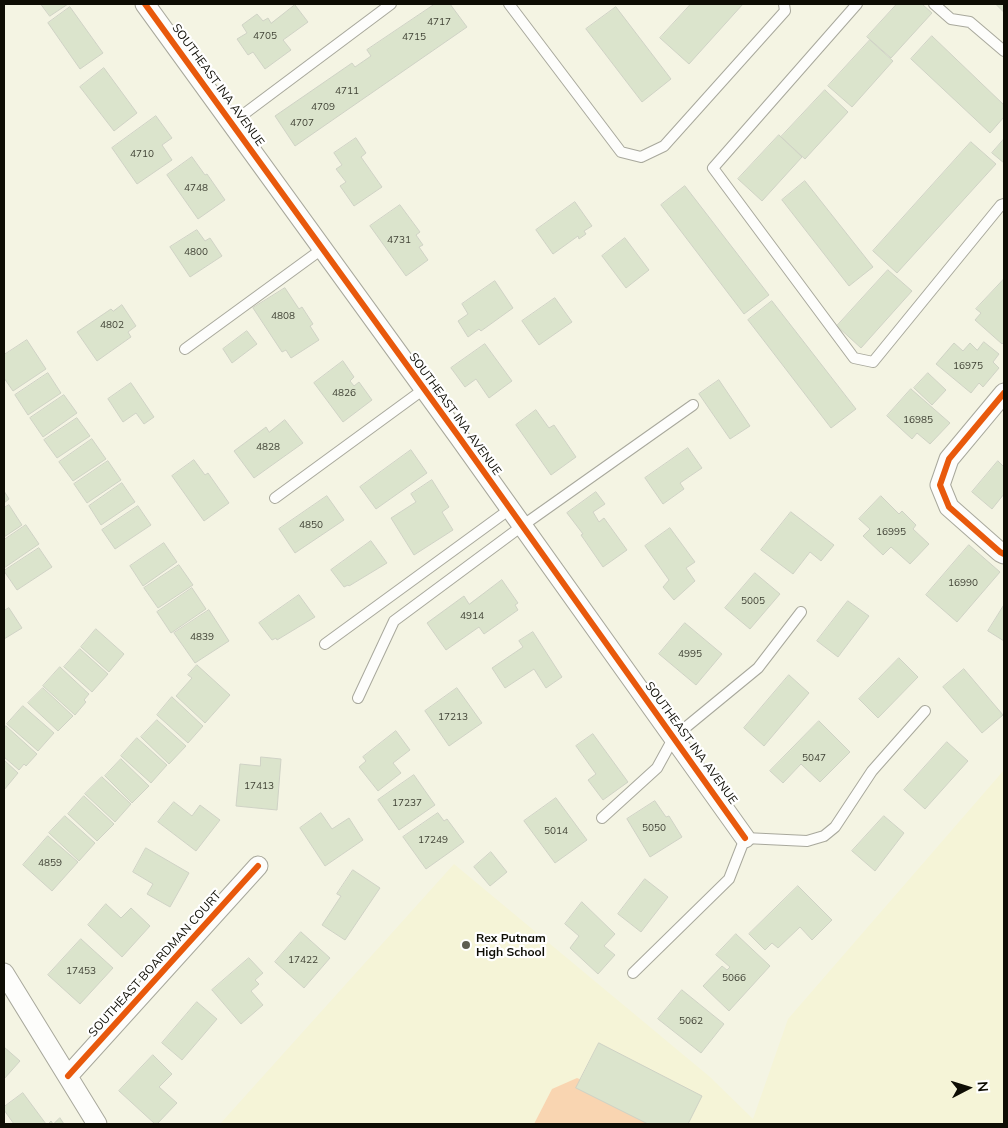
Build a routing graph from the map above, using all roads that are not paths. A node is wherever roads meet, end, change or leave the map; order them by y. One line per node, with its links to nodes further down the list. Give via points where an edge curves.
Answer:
1 (145, 4): 8 (street, SOUTHEAST INA AVENUE)
2 (391, 4): 8 (lane)
3 (509, 4): 4 (lane, via 621,152 641,157 664,146 785,11)
4 (784, 4)
5 (857, 4): 9 (lane, via 712,168 854,358 872,362)
6 (934, 4): 7 (lane, via 951,19 970,22)
7 (1004, 51)
8 (232, 123): 10 (street, SOUTHEAST INA AVENUE)
9 (1004, 204)
10 (322, 249): 11 (lane); 12 (street, SOUTHEAST INA AVENUE)
11 (185, 348)
12 (424, 389): 15 (lane); 16 (street, SOUTHEAST INA AVENUE)
13 (1004, 393): 18 (street, via 949,459 940,485 950,507)
14 (693, 405): 17 (lane)
15 (275, 498)
16 (510, 509): 17 (street, SOUTHEAST INA AVENUE); 20 (lane)
17 (522, 526): 21 (lane, via 394,622); 23 (street, SOUTHEAST INA AVENUE)
18 (1004, 554)
19 (802, 612): 23 (lane, via 758,668)
20 (325, 644)
21 (358, 698)
22 (925, 711): 25 (lane, via 872,771 836,827 824,836 807,841)
23 (674, 738): 24 (lane, via 656,768); 25 (street, SOUTHEAST INA AVENUE)
24 (602, 818)
25 (745, 838): 28 (lane, via 729,879)
26 (258, 866): 29 (street, SOUTHEAST BOARDMAN COURT)
27 (4, 973): 29 (street)
28 (633, 973)
29 (68, 1076): 30 (street)
30 (97, 1124)

